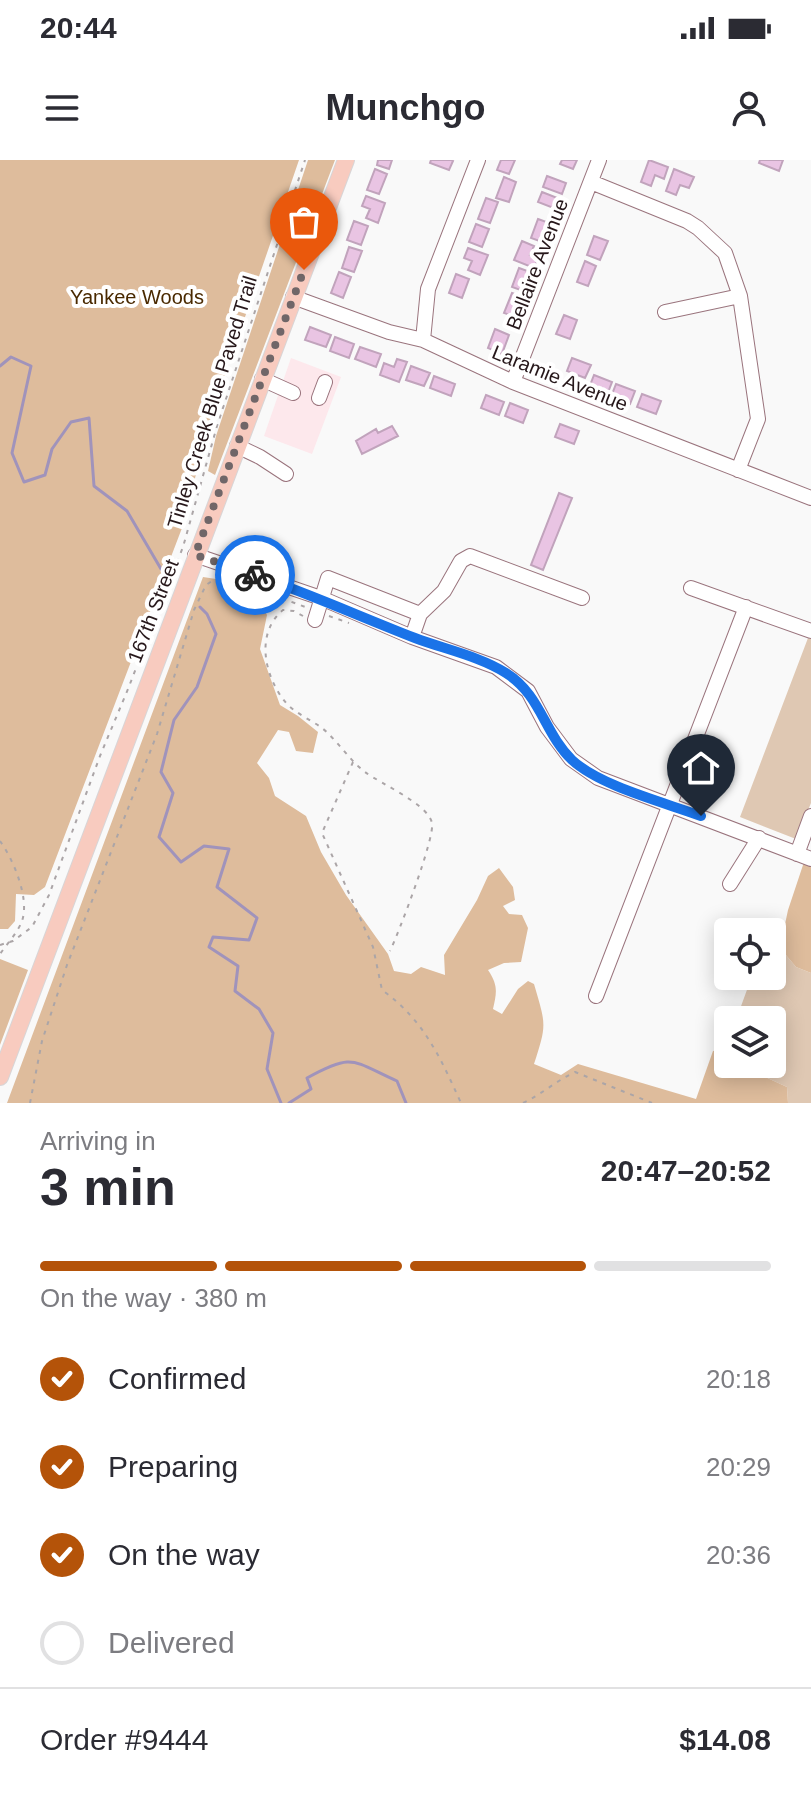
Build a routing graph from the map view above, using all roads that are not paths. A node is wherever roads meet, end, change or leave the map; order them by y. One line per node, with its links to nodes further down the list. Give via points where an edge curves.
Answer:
1 (346, 160): 6 (main road, 167th Street)
2 (478, 160): 8 (street, via 428,289)
3 (599, 160): 4 (street, Bellaire Avenue)
4 (591, 182): 5 (street, via 698,228 725,253); 11 (street, Bellaire Avenue)
5 (740, 296): 7 (street); 15 (street, via 758,419)
6 (293, 297): 8 (street, Laramie Avenue); 9 (main road, 167th Street)
7 (665, 312)
8 (423, 340): 11 (street, Laramie Avenue)
9 (262, 379): 12 (street); 14 (main road, 167th Street)
10 (325, 382): 13 (street)
11 (513, 382): 15 (street, Laramie Avenue)
12 (293, 393)
13 (319, 398)
14 (237, 446): 16 (street); 18 (main road, 167th Street)
15 (738, 470): 17 (street, Laramie Avenue)
16 (286, 474)
17 (811, 498)
18 (195, 555): 22 (street); 32 (main road, 167th Street)
19 (691, 588): 21 (street)
20 (582, 598): 23 (street, via 470,556)
21 (746, 607): 24 (street); 26 (street)
22 (318, 610): 23 (street, via 328,578); 25 (street)
23 (420, 614): 25 (street)
24 (811, 631)
25 (412, 637): 26 (street, via 509,675 528,691 571,759 598,778)
26 (671, 805): 28 (street); 31 (street)
27 (811, 816): 29 (street)
28 (759, 838): 29 (street); 30 (street)
29 (804, 857)
30 (730, 884)
31 (596, 996)
32 (0, 1077)

